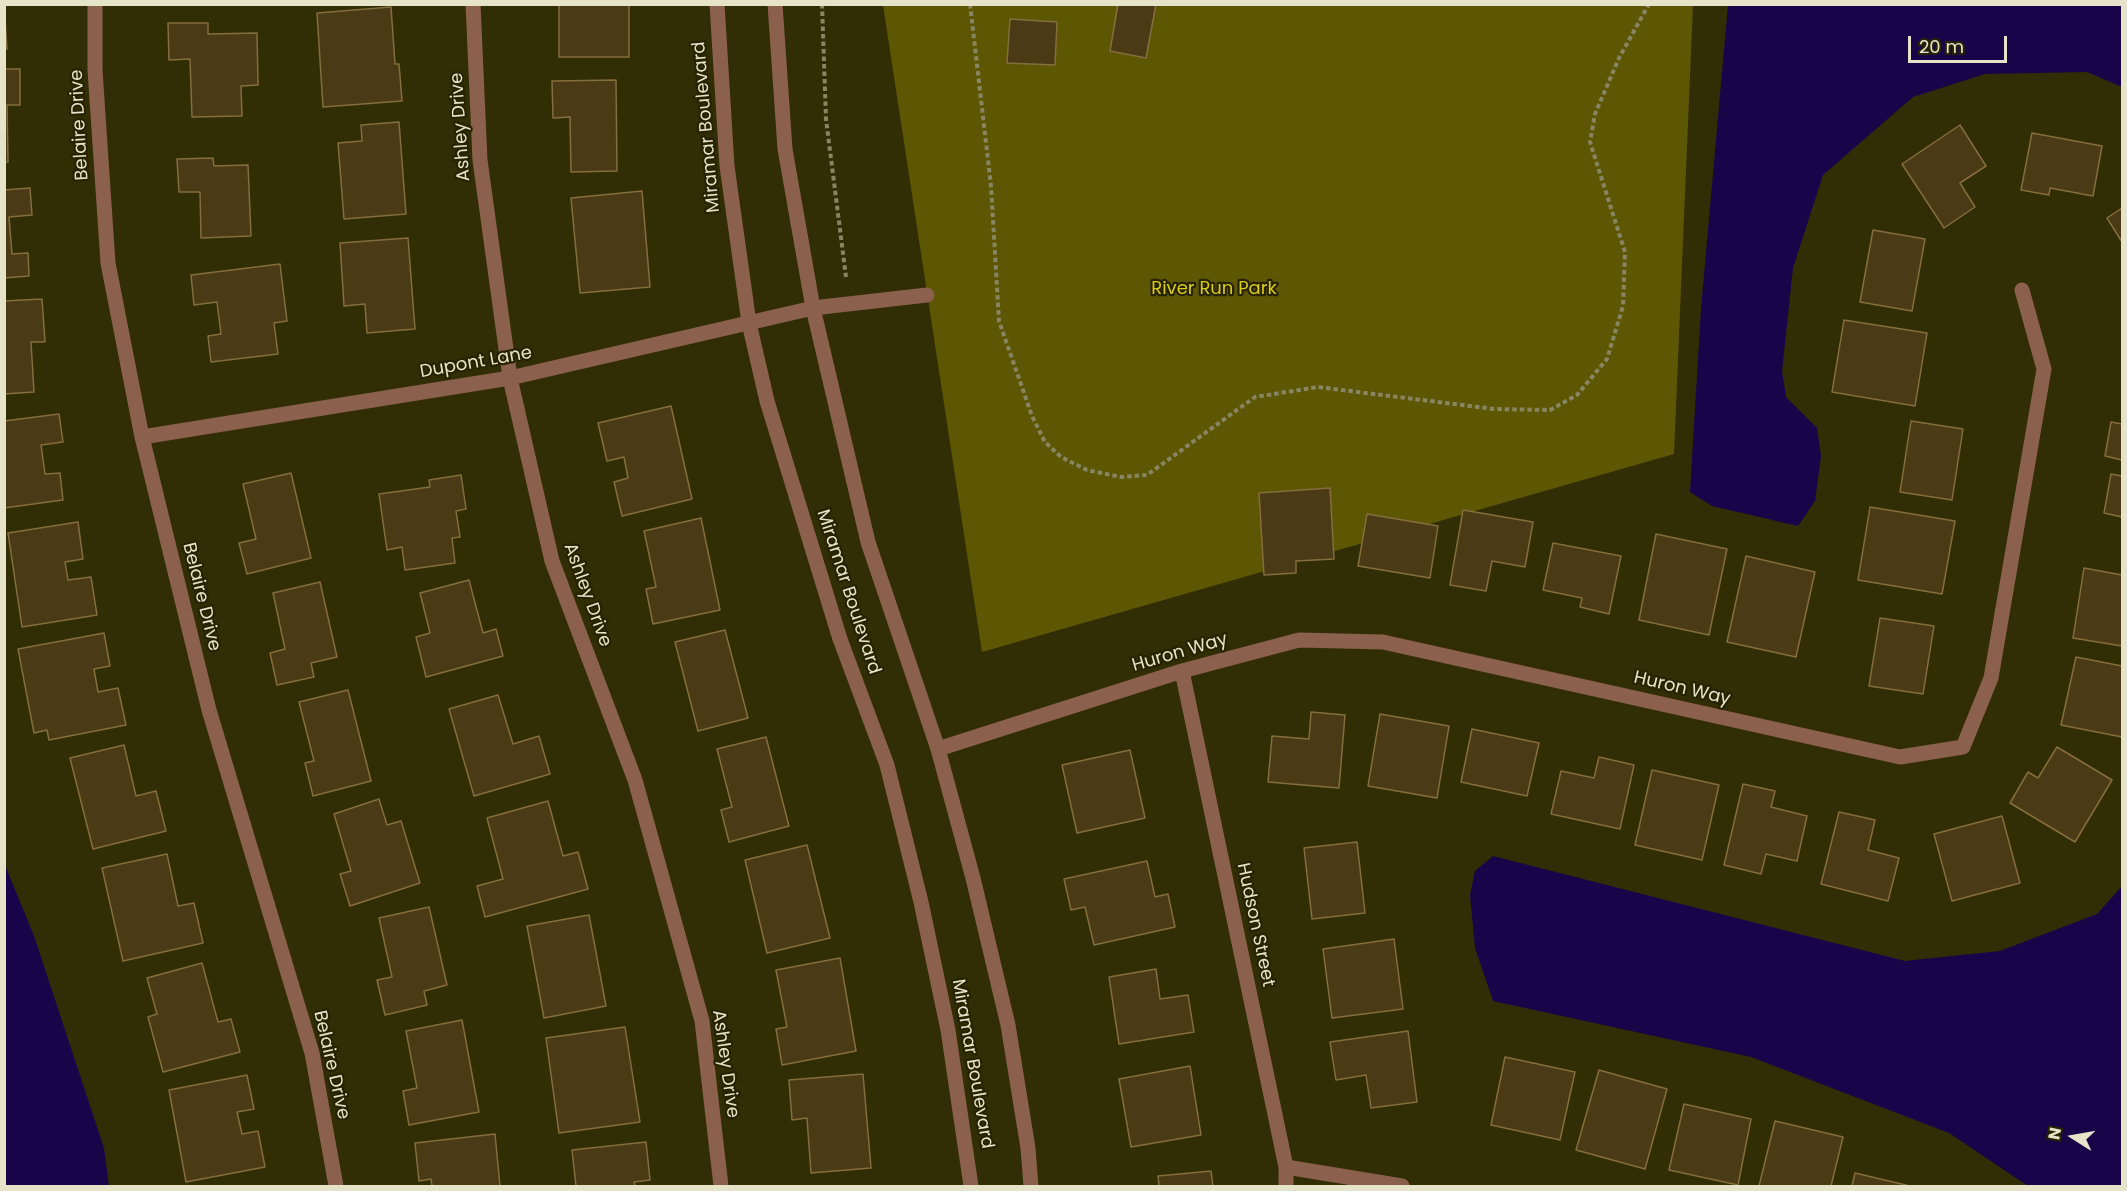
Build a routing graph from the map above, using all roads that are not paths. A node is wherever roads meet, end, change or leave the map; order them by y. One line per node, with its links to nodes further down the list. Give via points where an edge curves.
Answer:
1 (95, 4): 10 (street, Belaire Drive, via 95,70 108,263)
2 (473, 4): 9 (street, Ashley Drive, via 480,160)
3 (717, 4): 8 (street, Miramar Boulevard, via 727,166)
4 (775, 4): 7 (street, Miramar Boulevard, via 784,149)
5 (2022, 290): 11 (street, Huron Way, via 2044,369 1991,678 1963,747 1900,757 1383,642 1299,640)
6 (927, 295): 7 (street, Dupont Lane)
7 (813, 308): 8 (street, Dupont Lane); 12 (street, Miramar Boulevard, via 868,542)
8 (749, 323): 9 (street, Dupont Lane); 16 (street, Miramar Boulevard, via 767,401 840,639 887,765 948,1030)
9 (510, 378): 10 (street, Dupont Lane); 15 (street, Ashley Drive, via 552,561 635,780 702,1021)
10 (142, 437): 14 (street, Belaire Drive, via 209,710 312,1053)
11 (1182, 671): 12 (street, Huron Way); 13 (street, Hudson Street)
12 (938, 749): 17 (street, Miramar Boulevard, via 974,878 1008,1024)
13 (1286, 1167): 18 (street, Hudson Street); 19 (street)
14 (336, 1186)
15 (721, 1186)
16 (971, 1186)
17 (1031, 1186)
18 (1286, 1186)
19 (1402, 1186)

